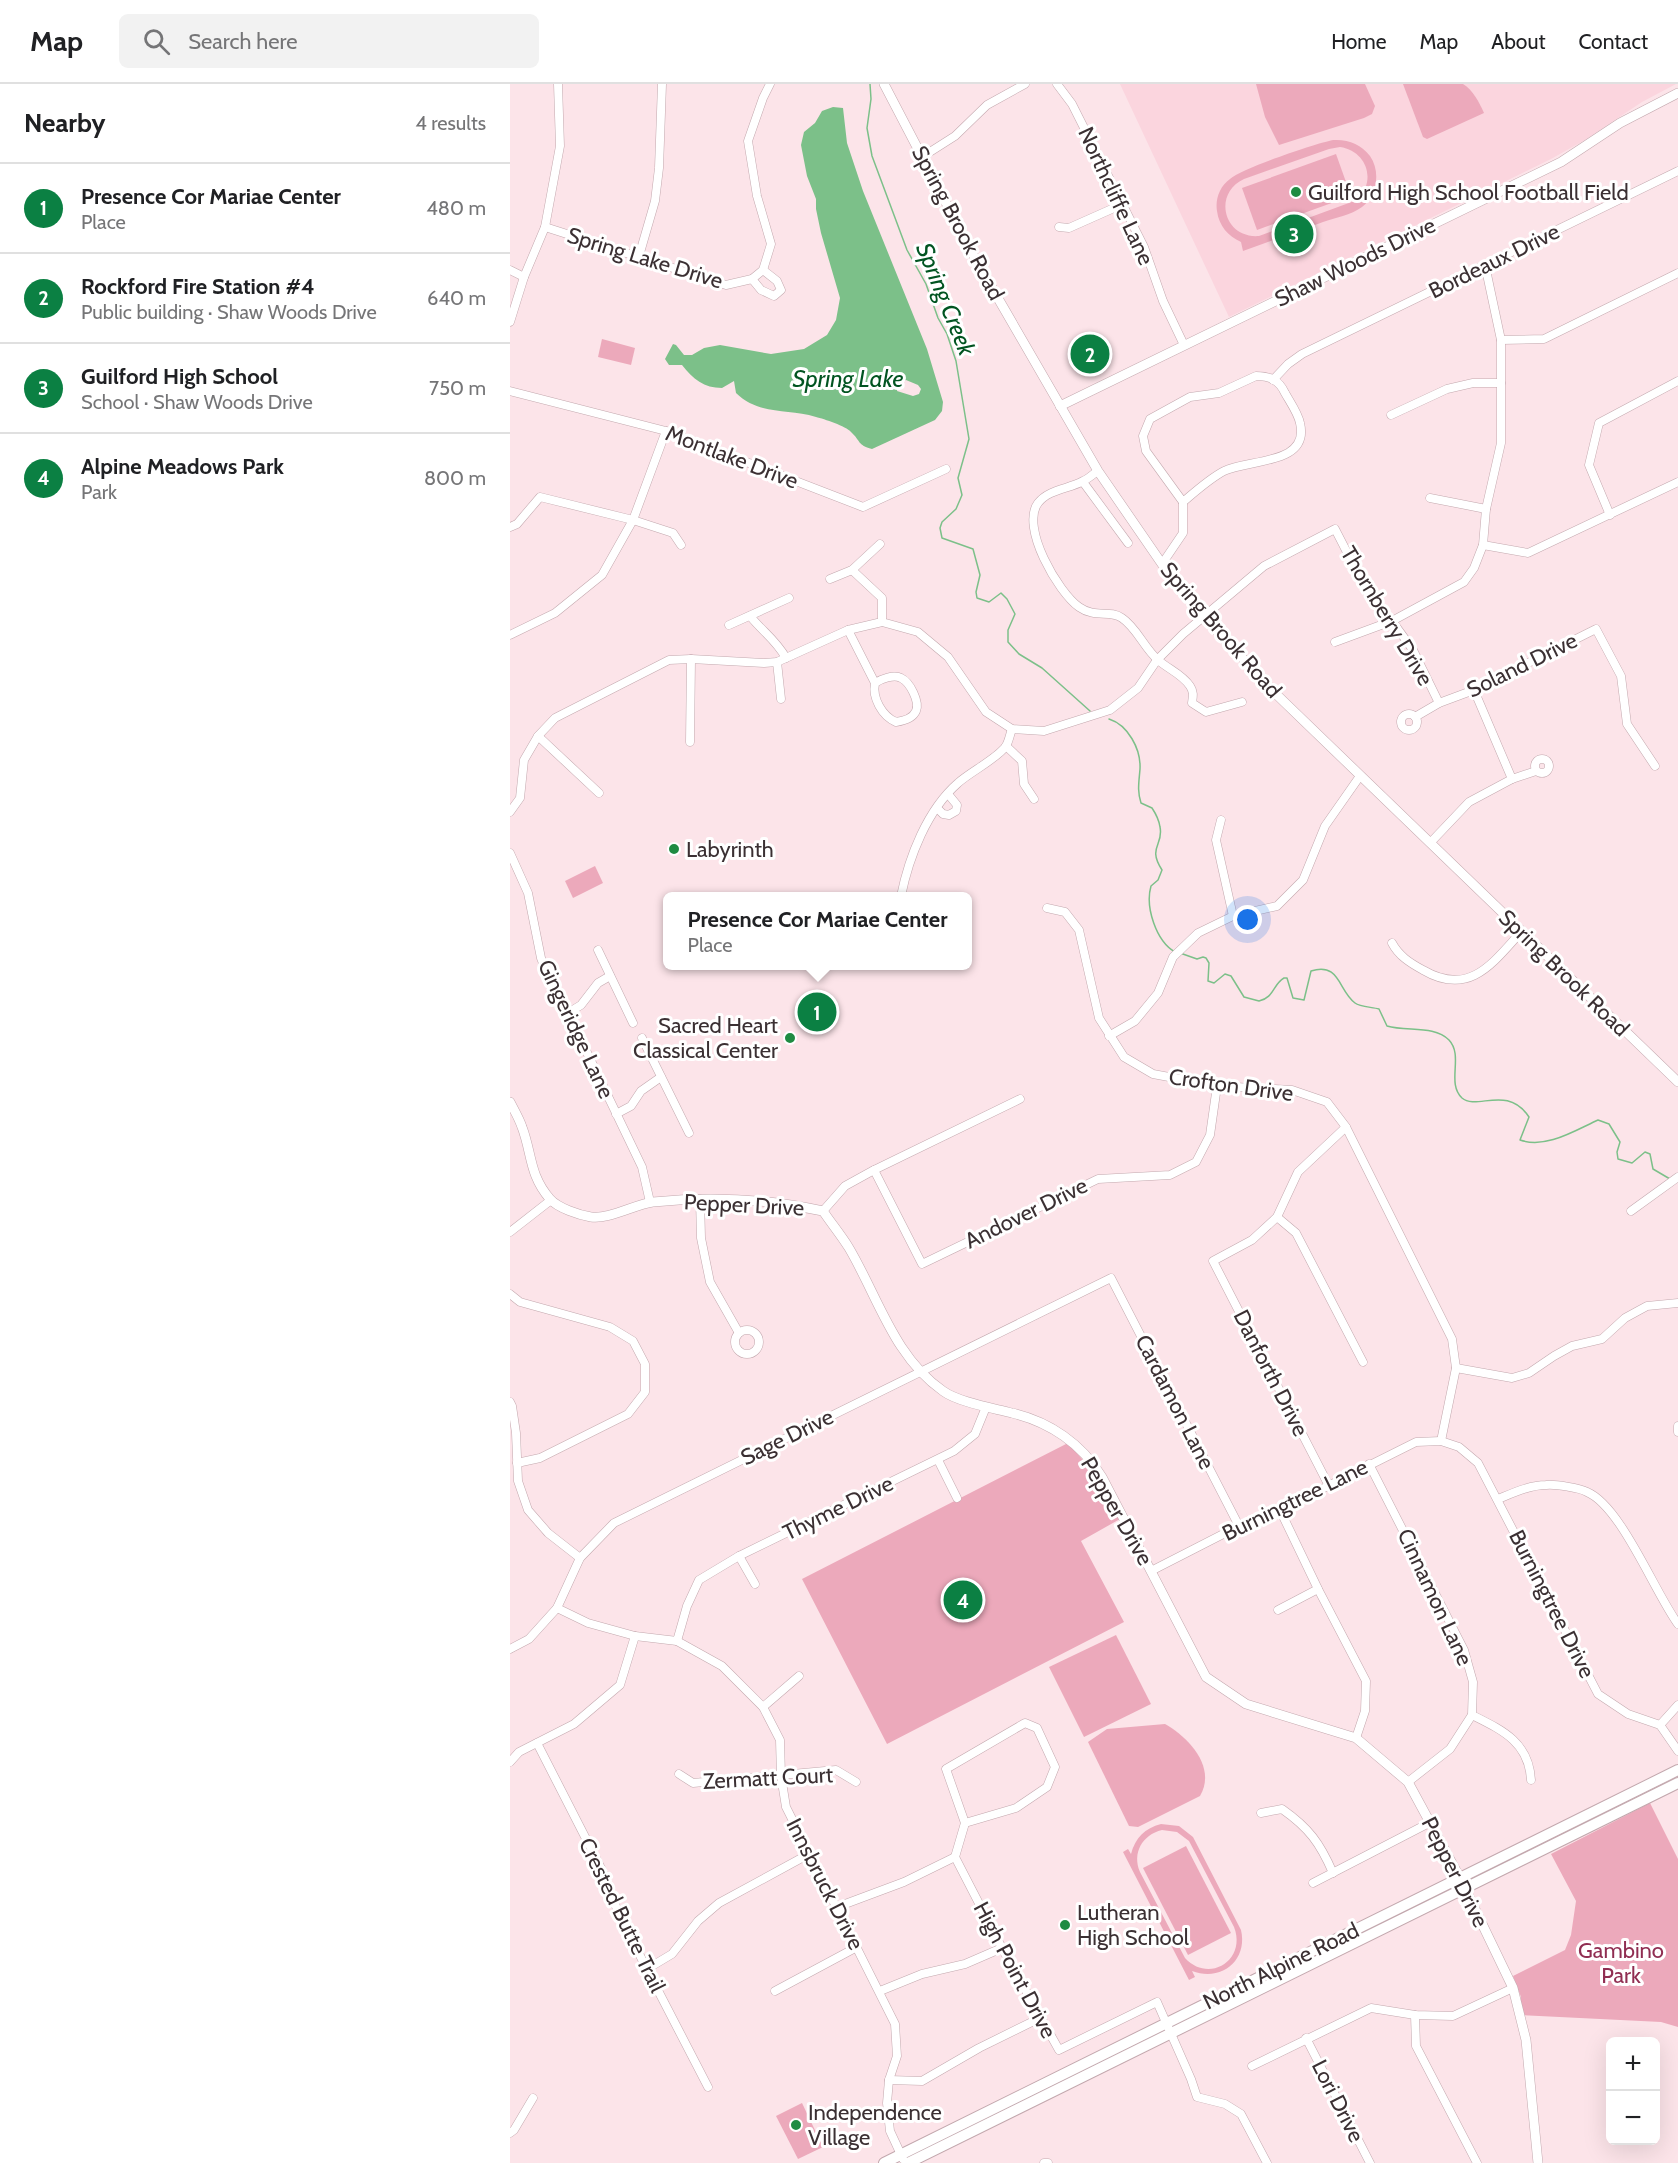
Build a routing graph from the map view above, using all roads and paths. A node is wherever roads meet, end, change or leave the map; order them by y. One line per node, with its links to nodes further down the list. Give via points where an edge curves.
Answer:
1 (558, 84): 11 (street, via 561,146)
2 (662, 84): 13 (street, via 655,201)
3 (770, 84): 16 (street, via 748,141 757,196 771,244)
4 (884, 84): 8 (street, Spring Brook Road)
5 (1025, 84): 8 (street, via 987,105 955,136)
6 (1057, 84): 10 (street, Northcliffe Lane, via 1072,104)
7 (1678, 93): 22 (street, Shaw Woods Drive, via 1620,123 1561,162)
8 (922, 157): 27 (street, Spring Brook Road)
9 (1678, 171): 14 (street, Bordeaux Drive)
10 (1123, 204): 12 (street, via 1069,228); 22 (street, Northcliffe Lane)
11 (544, 227): 13 (street, Spring Lake Drive); 18 (street)
12 (1059, 227)
13 (639, 256): 19 (street, Spring Lake Drive, via 726,285)
14 (1485, 265): 21 (street); 23 (street, Bordeaux Drive, via 1310,350)
15 (510, 270): 18 (street)
16 (763, 270): 19 (street, Spring Lake Drive); 19 (street, via 777,281 781,290 774,296 761,290)
17 (1678, 273): 21 (street, via 1544,339)
18 (524, 277): 20 (street)
19 (752, 279)
20 (510, 322)
21 (1501, 340): 25 (street)
22 (1184, 345): 27 (street, Shaw Woods Drive)
23 (1273, 380): 35 (street, via 1282,386 1300,422 1300,441 1291,453 1225,471); 35 (street, via 1256,376 1219,393 1190,397 1150,419 1143,436 1146,451)
24 (1678, 381): 37 (street, via 1599,423 1589,465)
25 (1501, 383): 28 (street, via 1447,388); 36 (street, via 1501,443)
26 (510, 391): 29 (street, Montlake Drive)
27 (1060, 406): 31 (street, Spring Brook Road)
28 (1390, 415)
29 (666, 431): 30 (street, Montlake Drive, via 863,507); 38 (street)
30 (946, 469)
31 (1098, 471): 32 (street); 44 (street, Spring Brook Road)
32 (1083, 482): 40 (street); 58 (street, via 1050,494 1034,510 1041,553 1053,579 1077,606 1092,614 1122,617)
33 (1678, 482): 37 (street)
34 (1430, 498): 36 (street)
35 (1183, 502): 44 (street, via 1183,533)
36 (1486, 509): 43 (street)
37 (1610, 515): 43 (street, via 1528,553)
38 (633, 520): 39 (street, via 540,497); 42 (street, via 673,533); 54 (street, via 602,575 555,613)
39 (510, 527)
40 (1128, 543)
41 (880, 544): 45 (street)
42 (681, 545)
43 (1483, 545): 50 (street, via 1464,582)
44 (1162, 564): 49 (street, Spring Brook Road)
45 (852, 570): 46 (street); 51 (street, via 882,598)
46 (830, 579)
47 (789, 598): 48 (street)
48 (750, 616): 52 (street); 56 (street, via 777,642)
49 (1203, 616): 50 (street, Thornberry Drive, via 1264,566 1335,529 1370,597); 58 (street); 72 (street, Spring Brook Road)
50 (1392, 621): 55 (street); 64 (street, Thornberry Drive, via 1413,650)
51 (882, 622): 53 (street); 66 (street, via 918,632 948,657 986,712)
52 (729, 626)
53 (848, 630): 56 (street); 60 (street)
54 (510, 635)
55 (1335, 642)
56 (786, 658): 59 (street)
57 (691, 659): 59 (street); 67 (street, via 669,660 555,718); 68 (street)
58 (1158, 660): 63 (street, via 1187,682 1194,692 1192,703 1206,711); 66 (street, via 1137,688 1110,710 1044,731)
59 (777, 662): 62 (street)
60 (874, 683): 60 (street, via 873,691 890,720 896,722 916,711 917,704 901,677)
61 (1473, 690): 64 (street, Soland Drive); 70 (street, Soland Drive, via 1596,629 1621,676 1627,724); 73 (street)
62 (781, 699)
63 (1242, 702)
64 (1439, 703): 65 (street, Soland Drive)
65 (1415, 717)
66 (1012, 729): 69 (street)
67 (538, 736): 74 (street); 78 (street, via 524,760 520,798)
68 (690, 742)
69 (1006, 746): 75 (street); 76 (street, via 1022,761 1024,784)
70 (1655, 766)
71 (1536, 771): 73 (street)
72 (1360, 776): 80 (street, Spring Brook Road); 84 (street, via 1325,826 1303,880 1276,906)
73 (1512, 779): 80 (street, via 1469,801)
74 (599, 793)
75 (948, 794): 77 (street); 77 (street, via 956,810 949,815)
76 (1034, 799)
77 (937, 808): 82 (street, via 906,874)
78 (510, 812)
79 (1221, 820): 84 (street, via 1216,840)
80 (1431, 842): 85 (street, Spring Brook Road)
81 (510, 853): 89 (street, Gingeridge Lane, via 528,893 541,958)
82 (902, 892)
83 (1047, 908): 91 (street, Crofton Drive, via 1065,912 1079,930 1099,1018)
84 (1233, 916): 91 (street, via 1198,933 1178,953 1158,993 1135,1021)
85 (1521, 933): 86 (street, via 1479,973 1451,981 1419,968 1398,954); 94 (street, Spring Brook Road)
86 (1392, 943)
87 (598, 950): 88 (street)
88 (610, 976): 89 (street); 90 (street)
89 (568, 1013): 98 (street, Gingeridge Lane)
90 (633, 1023)
91 (1109, 1036): 95 (street, Crofton Drive, via 1124,1057 1153,1074)
92 (642, 1038): 93 (street)
93 (661, 1077): 98 (street, via 641,1091 631,1106); 100 (street)
94 (1678, 1082)
95 (1217, 1086): 99 (street, Crofton Drive, via 1292,1090 1327,1102); 101 (street, Andover Drive, via 1210,1135 1196,1162 1170,1175 1098,1179 922,1263)
96 (1020, 1099): 101 (street)
97 (510, 1102): 104 (street, via 522,1127 534,1176)
98 (616, 1114): 105 (street, Gingeridge Lane, via 642,1167)
99 (1346, 1127): 108 (street, via 1298,1172); 115 (street, Crofton Drive, via 1452,1339)
100 (689, 1133)
101 (874, 1170): 106 (street, via 845,1186)
102 (1678, 1177): 107 (street)
103 (700, 1199): 105 (street, Pepper Drive); 106 (street, Pepper Drive, via 785,1203); 113 (street, via 701,1238 710,1282)
104 (551, 1200): 105 (street, Pepper Drive, via 593,1218); 109 (street)
105 (650, 1202)
106 (823, 1211): 116 (street, Pepper Drive, via 849,1247 897,1342)
107 (1631, 1211)
108 (1277, 1217): 114 (street, via 1296,1233); 125 (street, Danforth Drive, via 1252,1240 1213,1261)
109 (510, 1232)
110 (1111, 1278): 116 (street, Sage Drive); 129 (street, Cardamon Lane)
111 (510, 1294): 123 (street, via 520,1302 610,1327 633,1341 645,1364 645,1392 628,1414 540,1458)
112 (1678, 1303): 115 (street, via 1647,1306 1625,1318 1602,1339 1572,1346 1529,1373 1512,1378)
113 (739, 1333)
114 (1363, 1362)
115 (1456, 1368): 121 (street, Crofton Drive)
116 (920, 1371): 118 (street, Pepper Drive, via 944,1392); 131 (street, Sage Drive, via 614,1522)
117 (510, 1402): 123 (street)
118 (986, 1407): 122 (street, Thyme Drive, via 970,1440); 132 (street, Pepper Drive, via 1015,1413 1057,1431 1086,1454)
119 (1678, 1426): 120 (street)
120 (1678, 1432)
121 (1442, 1441): 124 (street, Burningtree Lane, via 1416,1442); 127 (street, Burningtree Drive, via 1459,1447 1478,1463)
122 (938, 1460): 126 (street); 130 (street, Thyme Drive)
123 (517, 1463): 131 (street, via 518,1481 528,1510 548,1533)
124 (1370, 1464): 125 (street, Burningtree Lane); 144 (street, Cinnamon Lane, via 1464,1650 1473,1682)
125 (1328, 1484): 128 (street, Burningtree Lane)
126 (957, 1498)
127 (1498, 1500): 137 (street, via 1547,1484 1588,1492 1624,1530); 145 (street, Burningtree Drive, via 1598,1694 1628,1714)
128 (1280, 1510): 129 (street, Burningtree Lane); 134 (street)
129 (1239, 1526): 132 (street, Burningtree Lane)
130 (739, 1556): 133 (street); 139 (street, Thyme Drive, via 699,1580)
131 (579, 1558): 135 (street, Sage Drive)
132 (1152, 1572): 146 (street, Pepper Drive, via 1206,1677 1246,1704)
133 (755, 1584)
134 (1318, 1589): 136 (street); 146 (street, via 1366,1681 1365,1711)
135 (558, 1608): 138 (street, Innsbruck Drive, via 588,1623); 140 (street, Sage Drive, via 529,1639)
136 (1278, 1610)
137 (1678, 1624)
138 (635, 1636): 139 (street, Innsbruck Drive); 147 (street, via 620,1685 574,1724)
139 (677, 1641): 143 (street, Innsbruck Drive, via 722,1666)
140 (510, 1649)
141 (799, 1676): 143 (street)
142 (1678, 1706): 145 (street)
143 (763, 1707): 152 (street, Innsbruck Drive, via 780,1740)
144 (1472, 1715): 153 (street, via 1507,1732 1521,1749); 155 (street, via 1450,1749)
145 (1660, 1725): 148 (street)
146 (1356, 1738): 155 (street, Pepper Drive)
147 (537, 1743): 149 (street); 169 (street, Crested Butte Trail, via 602,1870)
148 (1678, 1751)
149 (510, 1761)
150 (1678, 1770): 163 (main road, North Alpine Road)
151 (679, 1773): 152 (street, Zermatt Court, via 693,1783)
152 (781, 1776): 154 (street, Zermatt Court, via 836,1770); 160 (street, Innsbruck Drive, via 786,1807)
153 (1531, 1780)
154 (856, 1782)
155 (1408, 1782): 158 (street, Pepper Drive)
156 (1678, 1783): 165 (main road, North Alpine Road)
157 (1261, 1813): 162 (street, via 1282,1809 1300,1822 1322,1848)
158 (1431, 1822): 162 (street); 163 (street, Pepper Drive)
159 (965, 1823): 159 (street, via 1016,1808 1047,1787 1055,1767 1037,1728 1025,1723 946,1769); 161 (street)
160 (809, 1854): 166 (street, Innsbruck Drive); 169 (street, via 719,1903 698,1921 672,1954)
161 (955, 1857): 166 (street, via 904,1882); 168 (street, High Point Drive)
162 (1333, 1873): 164 (street)
163 (1460, 1878): 165 (street, Pepper Drive); 175 (main road, North Alpine Road)
164 (1313, 1883)
165 (1466, 1888): 170 (street, Pepper Drive); 176 (main road, North Alpine Road)
166 (837, 1907): 167 (street, Innsbruck Drive)
167 (857, 1947): 171 (street); 172 (street, Innsbruck Drive)
168 (1002, 1948): 172 (street); 174 (street, High Point Drive)
169 (647, 1970): 180 (street, Crested Butte Trail)
170 (1513, 1988): 173 (street, via 1453,2016); 188 (street, Pepper Drive, via 1526,2040)
171 (776, 1991)
172 (880, 1991): 179 (street, Innsbruck Drive, via 897,2037 897,2056)
173 (1415, 2015): 177 (street, via 1371,2008); 187 (street, via 1416,2046)
174 (1040, 2018): 175 (street, High Point Drive, via 1059,2050 1157,2002); 179 (street, via 922,2081)
175 (1166, 2023): 176 (street, High Point Drive); 183 (main road, North Alpine Road)
176 (1171, 2034): 183 (main road, North Alpine Road); 185 (street, High Point Drive, via 1197,2097 1225,2104 1241,2114)
177 (1306, 2038): 178 (street); 186 (street, Lori Drive)
178 (1252, 2066)
179 (889, 2080): 183 (street, Innsbruck Drive, via 886,2103 890,2131)
180 (708, 2087)
181 (533, 2098): 182 (street)
182 (510, 2133)
183 (905, 2160): 184 (main road, North Alpine Road)
184 (884, 2163)
185 (1267, 2163)
186 (1370, 2163)
187 (1477, 2163)
188 (1538, 2163)

